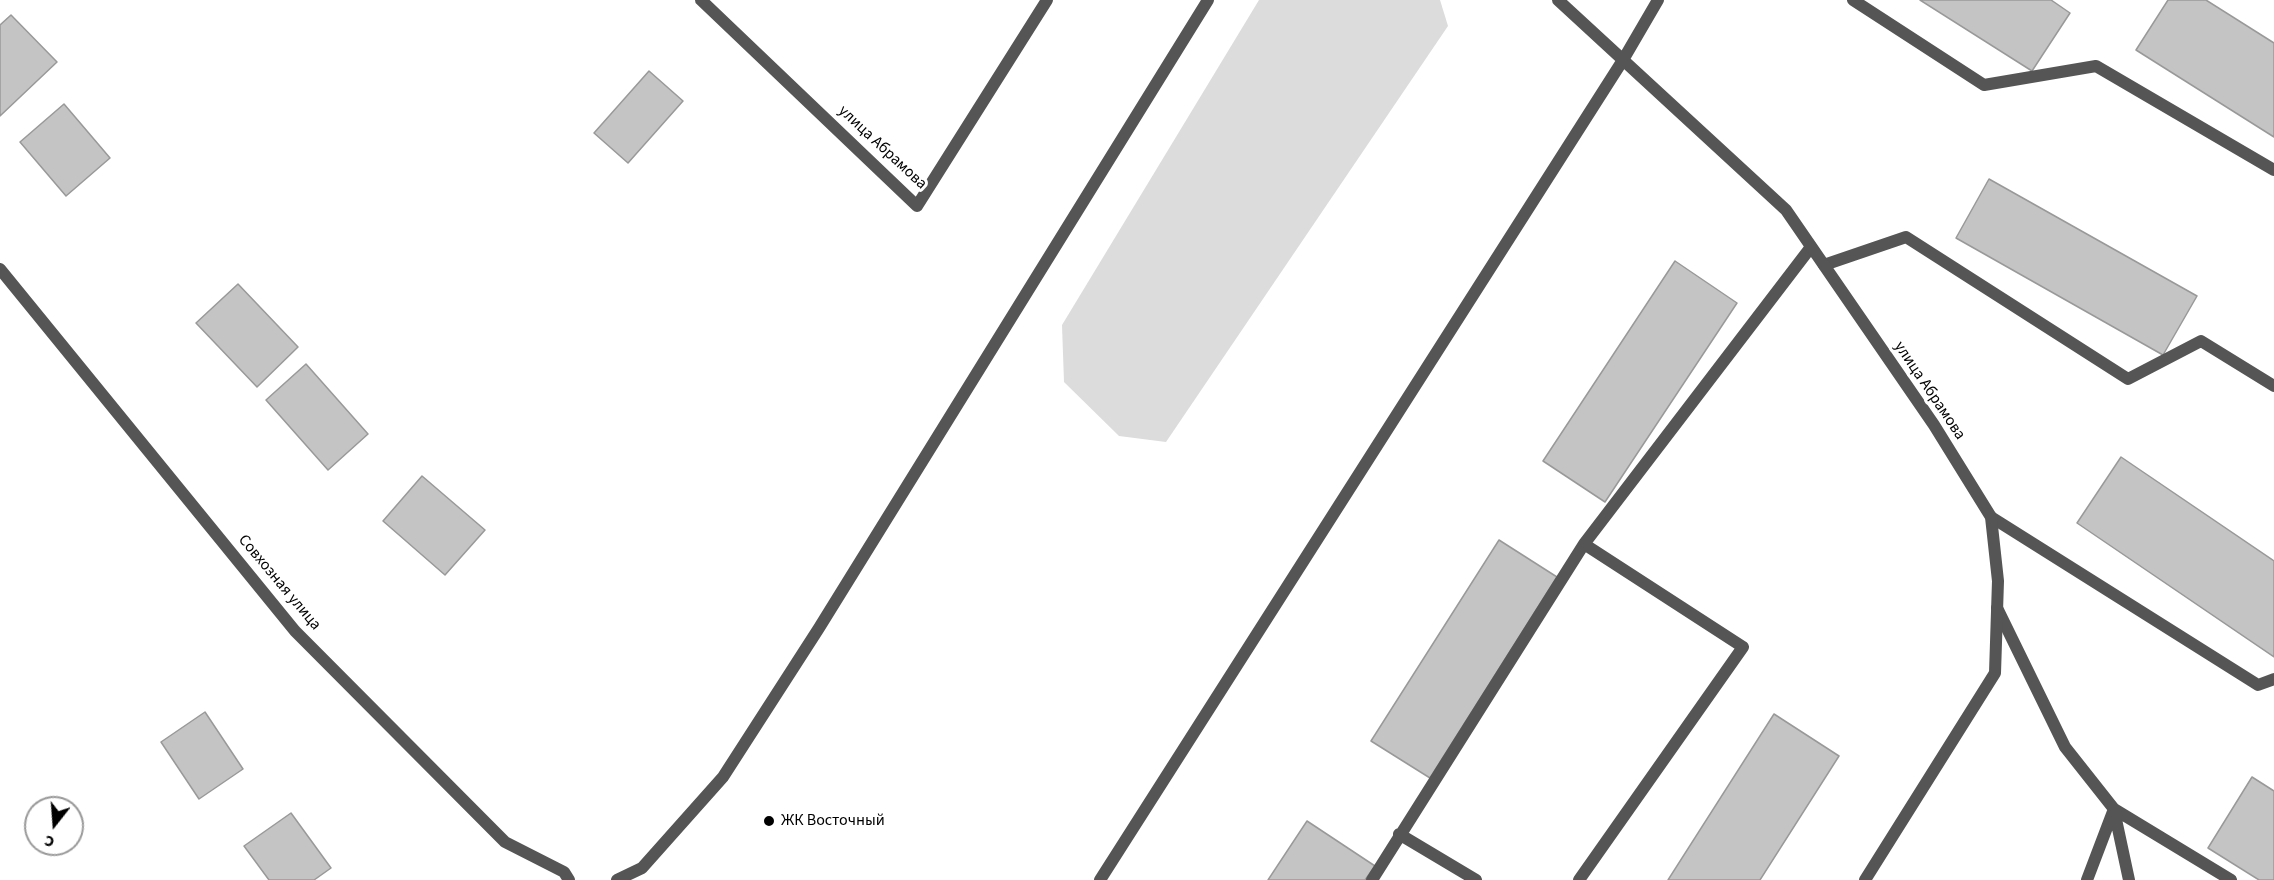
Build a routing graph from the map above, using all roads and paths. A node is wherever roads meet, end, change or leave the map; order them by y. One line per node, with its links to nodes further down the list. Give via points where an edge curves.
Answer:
1 (701, 0): 2 (street, улица Абрамова, via 917,206)
2 (1047, 0)
3 (1208, 0): 20 (street, via 723,777 642,868)
4 (1558, 0): 7 (street, улица Абрамова)
5 (1658, 0): 7 (street)
6 (1853, 0): 8 (street, via 1984,85 2096,66)
7 (1623, 60): 9 (street, улица Абрамова, via 1786,210); 21 (street)
8 (2274, 170)
9 (1811, 247): 10 (street, улица Абрамова); 14 (street)
10 (1824, 265): 12 (street, via 1906,237 2128,379 2201,340); 13 (street, улица Абрамова)
11 (0, 269): 19 (street, Совхозная улица, via 295,631 505,842 564,872)
12 (2274, 386)
13 (1991, 517): 15 (street, улица Абрамова); 16 (street, via 2258,685)
14 (1584, 544): 18 (street); 24 (street, via 1743,647)
15 (1997, 608): 17 (street, via 2065,747); 25 (street, улица Абрамова, via 1995,673)
16 (2274, 680)
17 (2114, 809): 26 (street); 27 (street); 28 (street)
18 (1399, 834): 22 (street); 23 (street)
19 (569, 880)
20 (617, 880)
21 (1100, 880)
22 (1372, 880)
23 (1476, 880)
24 (1580, 880)
25 (1865, 880)
26 (2087, 880)
27 (2129, 880)
28 (2231, 880)

